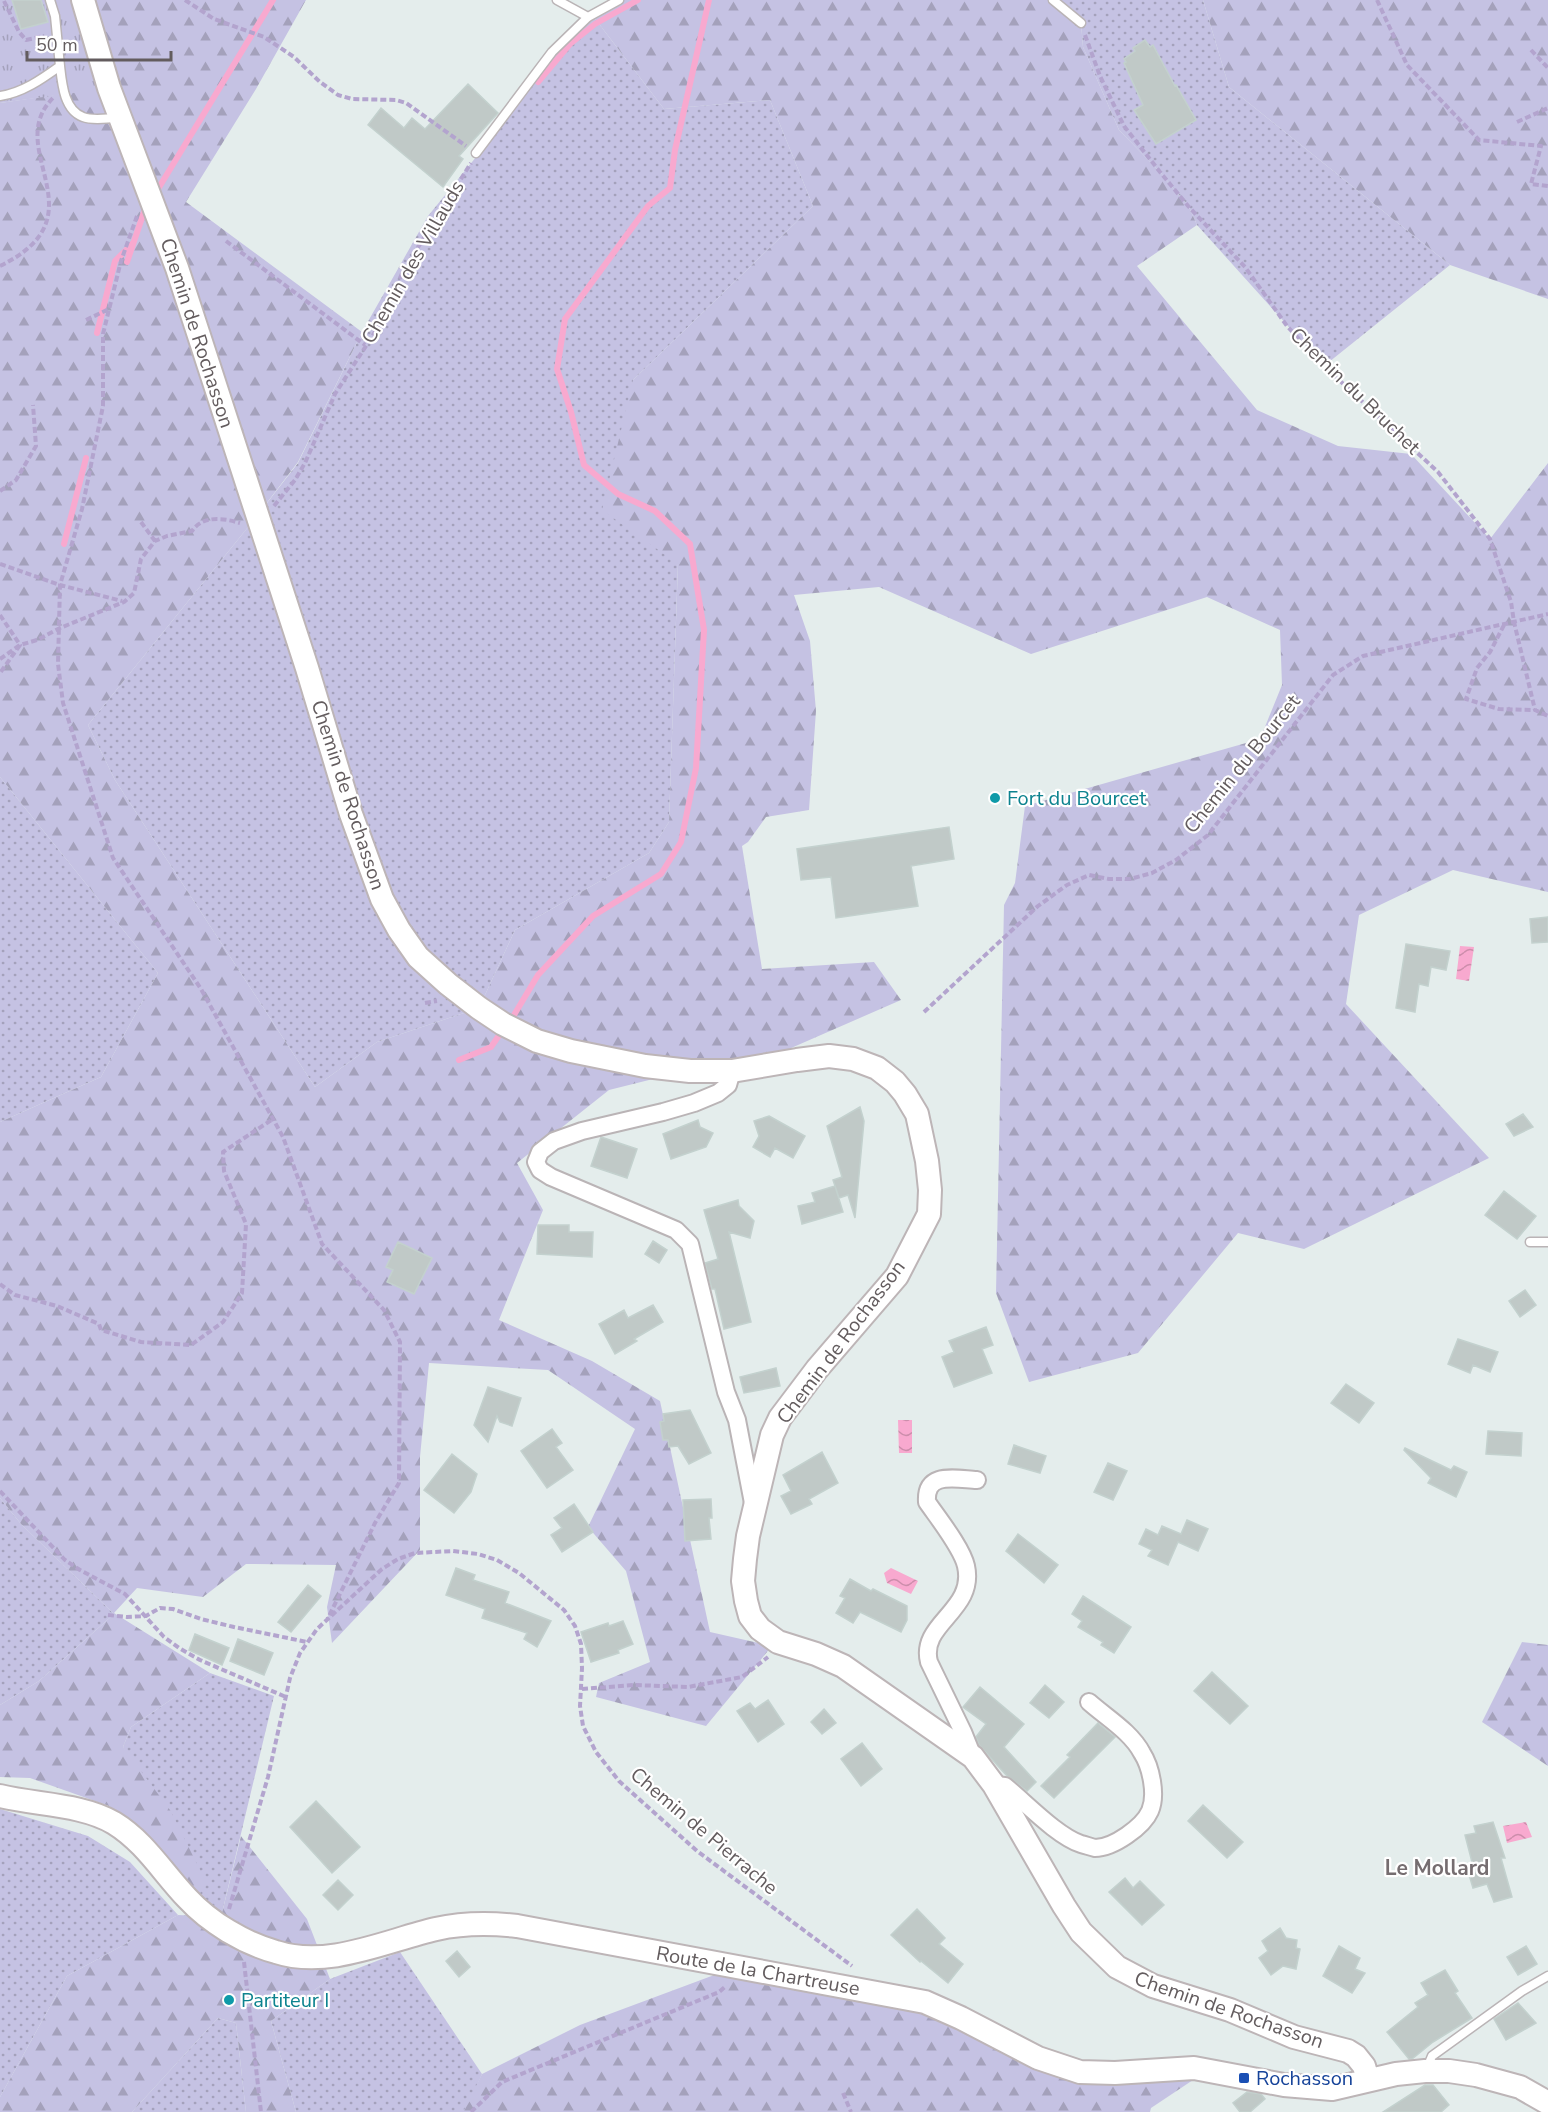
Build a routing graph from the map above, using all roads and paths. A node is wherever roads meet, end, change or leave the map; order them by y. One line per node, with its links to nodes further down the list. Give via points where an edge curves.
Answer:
1 (50, 0): 11 (lane)
2 (83, 0): 18 (street, Chemin de Rochasson)
3 (185, 0): 20 (path, via 214,19 264,37 294,57 338,96 406,103)
4 (557, 0): 9 (lane)
5 (619, 0): 9 (lane)
6 (1053, 0): 10 (lane)
7 (1377, 0): 21 (path, via 1407,65 1479,140 1541,146 1531,184)
8 (4, 1): 11 (path, via 26,40)
9 (588, 17): 20 (lane, via 552,52)
10 (1081, 23): 38 (path, Chemin du Bruchet, via 1124,126 1189,207 1245,267 1287,326 1324,366 1438,472 1490,539 1512,602)
11 (56, 34): 13 (lane)
12 (1531, 50): 14 (path)
13 (60, 66): 15 (lane); 16 (lane, via 12,95)
14 (1548, 68)
15 (63, 88): 18 (lane, via 69,107 82,117); 24 (path, via 44,105 34,130 48,209 45,227 31,245)
16 (0, 96)
17 (1548, 108): 19 (path)
18 (120, 118): 22 (street, Chemin de Rochasson)
19 (1517, 122)
20 (476, 153): 27 (path, Chemin des Villauds, via 403,271 386,313)
21 (1548, 186)
22 (147, 188): 25 (path, via 121,261); 30 (street, Chemin de Rochasson, via 177,268)
23 (226, 242): 27 (path)
24 (0, 266)
25 (110, 308): 26 (path); 34 (path, via 103,334 103,406 82,509)
26 (86, 320)
27 (365, 345): 30 (path, Chemin des Villauds, via 335,394 295,480)
28 (33, 405): 29 (path, via 36,446 16,480)
29 (0, 491)
30 (258, 520): 32 (path, via 254,526 212,519 197,523 192,531); 47 (street, Chemin de Rochasson, via 378,888 418,957 479,1008 537,1041 645,1066)
31 (141, 522): 32 (path)
32 (155, 541): 35 (path, via 141,559 134,593)
33 (0, 564): 34 (path)
34 (60, 585): 35 (path); 40 (path)
35 (124, 602): 40 (path)
36 (1548, 614): 38 (path, Chemin du Bourcet)
37 (0, 615): 41 (path)
38 (1514, 622): 39 (path, Chemin du Bourcet); 44 (path, Chemin du Bruchet)
39 (1505, 624): 44 (path, via 1477,668 1466,699 1499,709); 46 (path, Chemin du Bourcet, via 1363,656 1333,675 1208,835 1152,873 1130,879 1089,875 1067,885 1038,906)
40 (60, 628): 41 (path); 48 (path, via 58,664 63,703 113,858 201,988)
41 (20, 645): 42 (path); 43 (path)
42 (0, 659)
43 (0, 673)
44 (1535, 710): 45 (path)
45 (1548, 716)
46 (924, 1012)
47 (732, 1071): 54 (street, Chemin de Rochasson, via 829,1056 877,1068 895,1082 917,1114 930,1190 929,1214 897,1276 780,1418 772,1435); 54 (street, via 728,1084 718,1093 554,1141 540,1152 536,1162 551,1177 676,1230 690,1245 726,1392 737,1420)
48 (273, 1119): 51 (path, via 223,1152 224,1171 246,1224 242,1293 223,1322 191,1345 141,1342 101,1330 99,1324 57,1306 15,1295); 57 (path, via 322,1244 384,1310 400,1342 399,1483 375,1522)
49 (1530, 1242): 50 (lane)
50 (1548, 1242)
51 (0, 1284)
52 (977, 1480): 63 (street, Chemin de Rochasson, via 942,1479 933,1482 926,1495 967,1568 963,1598 932,1636 927,1652)
53 (0, 1491): 56 (path, via 65,1560 125,1594)
54 (754, 1513): 59 (street, Chemin de Rochasson, via 743,1581 746,1601 750,1616 760,1629)
55 (108, 1615): 56 (path)
56 (146, 1616): 58 (path, via 160,1608 173,1609 234,1628); 61 (path, via 164,1637 193,1656)
57 (327, 1620): 58 (path, Chemin de Pierrache); 60 (path, Chemin de Pierrache, via 398,1558 431,1551 478,1554 519,1573 564,1610 575,1626 580,1644)
58 (307, 1642): 61 (path, Chemin de Pierrache, via 294,1665)
59 (778, 1642): 60 (path, via 772,1655 742,1677 688,1686); 63 (street, Chemin de Rochasson, via 843,1666)
60 (582, 1689): 68 (path, Chemin de Pierrache, via 583,1726 596,1752 620,1781 697,1851)
61 (286, 1697): 66 (path, Chemin de Pierrache)
62 (1089, 1702): 64 (street, Chemin de Rochasson, via 1134,1741 1152,1780 1150,1811 1128,1835 1095,1848 1082,1844 1069,1839 1005,1786)
63 (973, 1757): 64 (street, Chemin de Rochasson)
64 (994, 1785): 71 (street, Chemin de Rochasson, via 1081,1932 1117,1967 1152,1986 1230,2010 1294,2037 1348,2051 1364,2066)
65 (0, 1796): 66 (street, Route de la Chartreuse, via 77,1809 115,1824 146,1849 188,1900)
66 (233, 1933): 67 (street, Route de la Chartreuse, via 274,1952 309,1958 351,1952 437,1929 495,1923); 74 (path, Chemin de Pierrache)
67 (747, 1968): 71 (street, Route de la Chartreuse, via 925,2002 1038,2058 1080,2072 1194,2068 1284,2085 1332,2089); 75 (path, via 719,1992 502,2082)
68 (858, 1971)
69 (1548, 1976): 70 (lane, via 1432,2056)
70 (1425, 2071): 71 (street, Route de la Chartreuse); 73 (street, Route de la Chartreuse, via 1476,2075 1520,2087)
71 (1368, 2080)
72 (843, 2093): 76 (path)
73 (1548, 2103)
74 (261, 2112)
75 (471, 2112)
76 (851, 2112)

